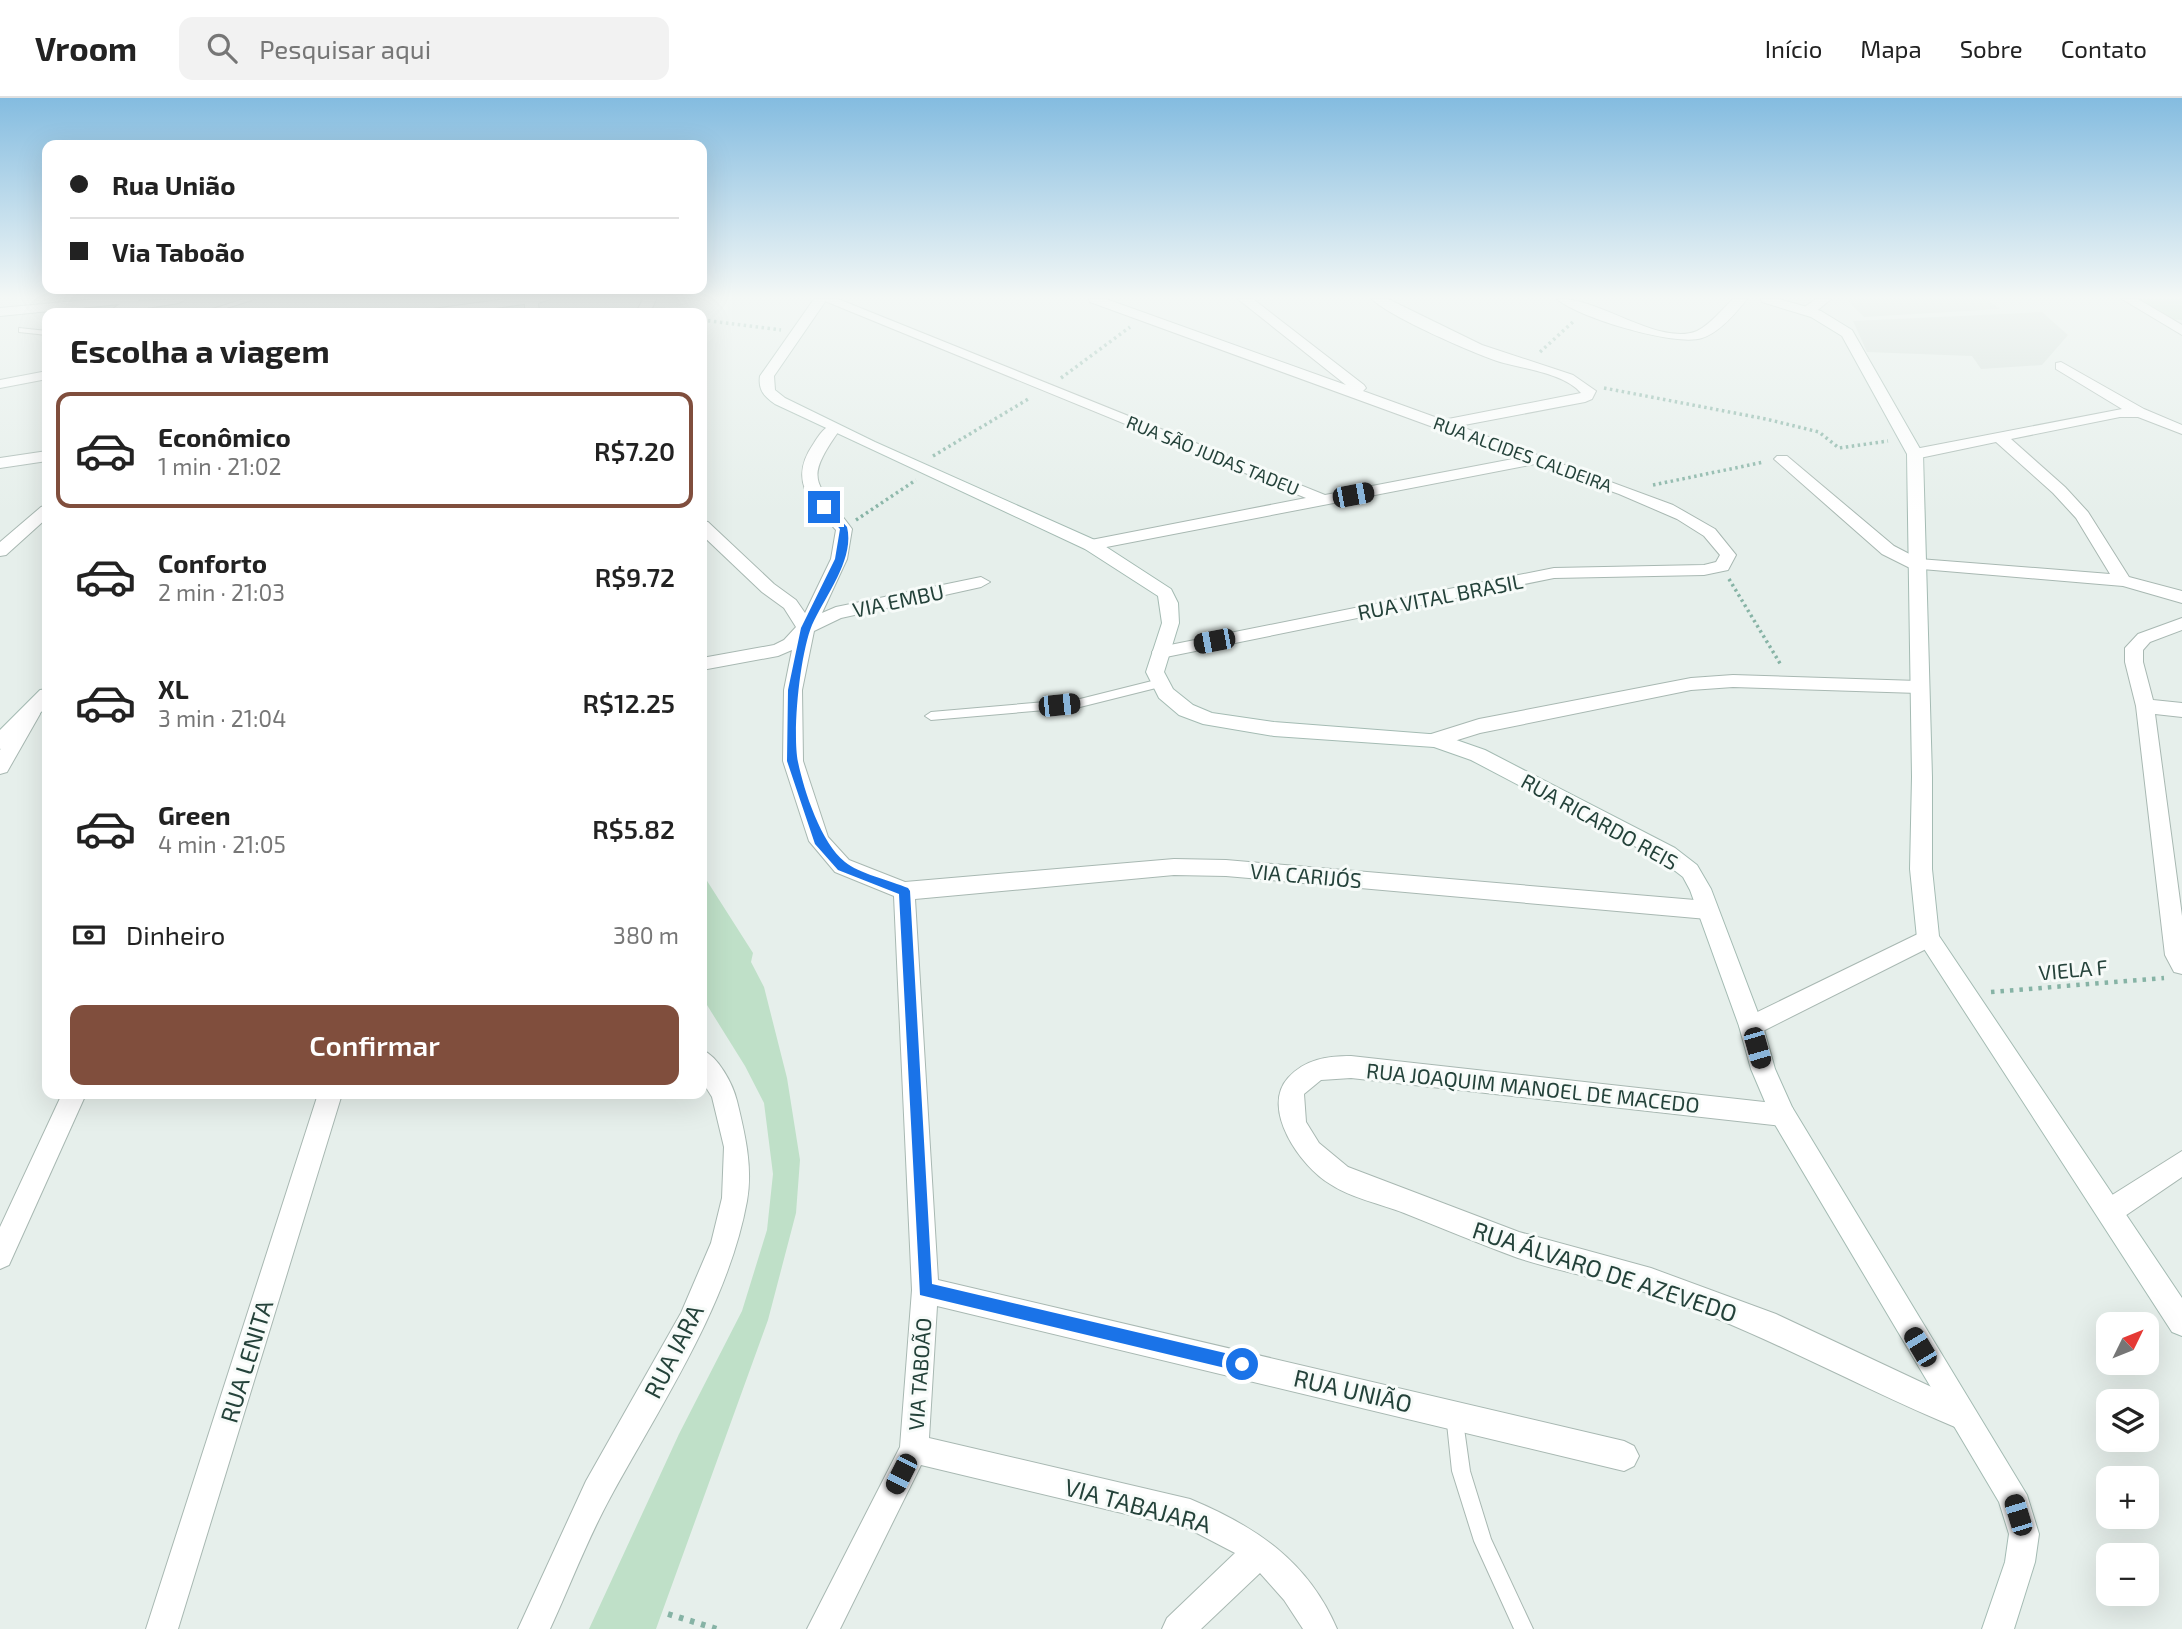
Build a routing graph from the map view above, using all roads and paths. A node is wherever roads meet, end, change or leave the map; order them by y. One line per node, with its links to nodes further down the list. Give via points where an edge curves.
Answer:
1 (771, 370): 18 (street, via 765,385 768,392)
2 (1003, 370): 14 (street, RUA SÃO JUDAS TADEU)
3 (1070, 370): 14 (path)
4 (1294, 370): 10 (street, RUA ALCIDES CALDEIRA)
5 (1312, 370): 10 (street)
6 (1337, 370): 15 (street)
7 (1540, 370): 13 (street)
8 (1869, 370): 21 (street)
9 (2068, 370): 16 (street)
10 (1298, 372): 15 (street, RUA ALCIDES CALDEIRA)
11 (42, 376): 12 (street)
12 (0, 384)
13 (1582, 386): 17 (street, via 1589,391 1580,399); 21 (path, via 1766,419 1819,432 1839,448)
14 (1046, 388): 26 (path, via 931,458); 28 (street, RUA SÃO JUDAS TADEU)
15 (1375, 400): 17 (street, RUA ALCIDES CALDEIRA)
16 (2140, 413): 19 (street); 20 (street, via 2112,414)
17 (1443, 425): 23 (street, RUA ALCIDES CALDEIRA)
18 (834, 428): 26 (street); 30 (street, via 815,449 808,475 818,498)
19 (2182, 430)
20 (1999, 437): 21 (street); 36 (street, via 2082,516)
21 (1911, 446): 34 (street)
22 (42, 457): 25 (street)
23 (1537, 459): 27 (street, RUA ALCIDES CALDEIRA); 28 (street)
24 (1782, 459): 27 (path); 34 (street, via 1888,550)
25 (0, 463)
26 (925, 471): 30 (path); 32 (street)
27 (1625, 491): 35 (street, RUA ALCIDES CALDEIRA, via 1677,514 1716,539 1728,555)
28 (1327, 501): 32 (street)
29 (42, 514): 33 (street)
30 (844, 529): 40 (street, via 839,559)
31 (707, 531): 40 (street, via 790,604)
32 (1091, 545): 41 (street, via 1165,593 1171,602 1172,620)
33 (0, 551)
34 (1916, 564): 36 (street); 45 (street)
35 (1722, 566): 41 (street, RUA VITAL BRASIL, via 1554,573); 44 (path)
36 (2123, 581): 38 (street)
37 (981, 582): 40 (street, VIA EMBU, via 836,613)
38 (2182, 597)
39 (2182, 624): 47 (street, via 2144,638 2134,648)
40 (806, 628): 42 (street, VIA EMBU, via 778,650); 54 (street, via 793,690 793,761 819,841 842,866)
41 (1161, 652): 43 (street, via 1155,672)
42 (707, 663)
43 (1160, 682): 50 (lane, via 1080,703); 51 (street, RUA RICARDO REIS, via 1186,709 1229,723)
44 (1791, 682): 45 (street); 51 (street, via 1691,684 1479,726)
45 (1918, 687): 57 (street, via 1921,869)
46 (42, 701): 49 (street)
47 (2145, 706): 48 (street); 56 (street)
48 (2182, 710)
49 (31, 714): 52 (street); 53 (street)
50 (931, 716)
51 (1434, 740): 55 (street, RUA RICARDO REIS, via 1478,754 1668,854 1689,871)
52 (0, 742)
53 (0, 767)
54 (904, 891): 55 (street, VIA CARIJÓS, via 1174,867 1226,868); 69 (street, VIA TABOÃO)
55 (1707, 910): 60 (street, RUA RICARDO REIS)
56 (2177, 914): 58 (street)
57 (1928, 938): 59 (street); 60 (street)
58 (2175, 971): 59 (path, VIELA F)
59 (1966, 994): 67 (street)
60 (1751, 1026): 65 (street, RUA RICARDO REIS)
61 (707, 1069): 78 (street, RUA IARA, via 723,1094 736,1147 735,1198 724,1243 691,1323 597,1492)
62 (1292, 1091): 65 (street, RUA JOAQUIM MANOEL DE MACEDO, via 1303,1076 1322,1067 1351,1067); 72 (street, RUA ÁLVARO DE AZEVEDO, via 1294,1124 1310,1152 1339,1176 1519,1245 1651,1281 1776,1328)
63 (72, 1099): 68 (street)
64 (328, 1099): 77 (street, RUA LENITA)
65 (1783, 1115): 72 (street, RUA RICARDO REIS)
66 (2182, 1163): 67 (street)
67 (2110, 1211): 70 (street)
68 (0, 1256)
69 (925, 1290): 71 (street, RUA UNIÃO); 73 (street, VIA TABOÃO)
70 (2182, 1322)
71 (1454, 1414): 74 (street, RUA UNIÃO); 83 (lane, via 1461,1471 1483,1541)
72 (1962, 1416): 84 (street, RUA RICARDO REIS, via 2012,1495 2024,1534 2020,1562)
73 (914, 1450): 75 (street, VIA TABAJARA, via 1190,1514 1223,1527); 80 (street, VIA TABOÃO)
74 (1624, 1456)
75 (1260, 1551): 81 (street); 82 (street, VIA TABAJARA, via 1292,1582)
76 (668, 1614): 79 (path)
77 (162, 1629)
78 (534, 1629)
79 (717, 1629)
80 (823, 1629)
81 (1178, 1629)
82 (1321, 1629)
83 (1524, 1629)
84 (1998, 1629)

